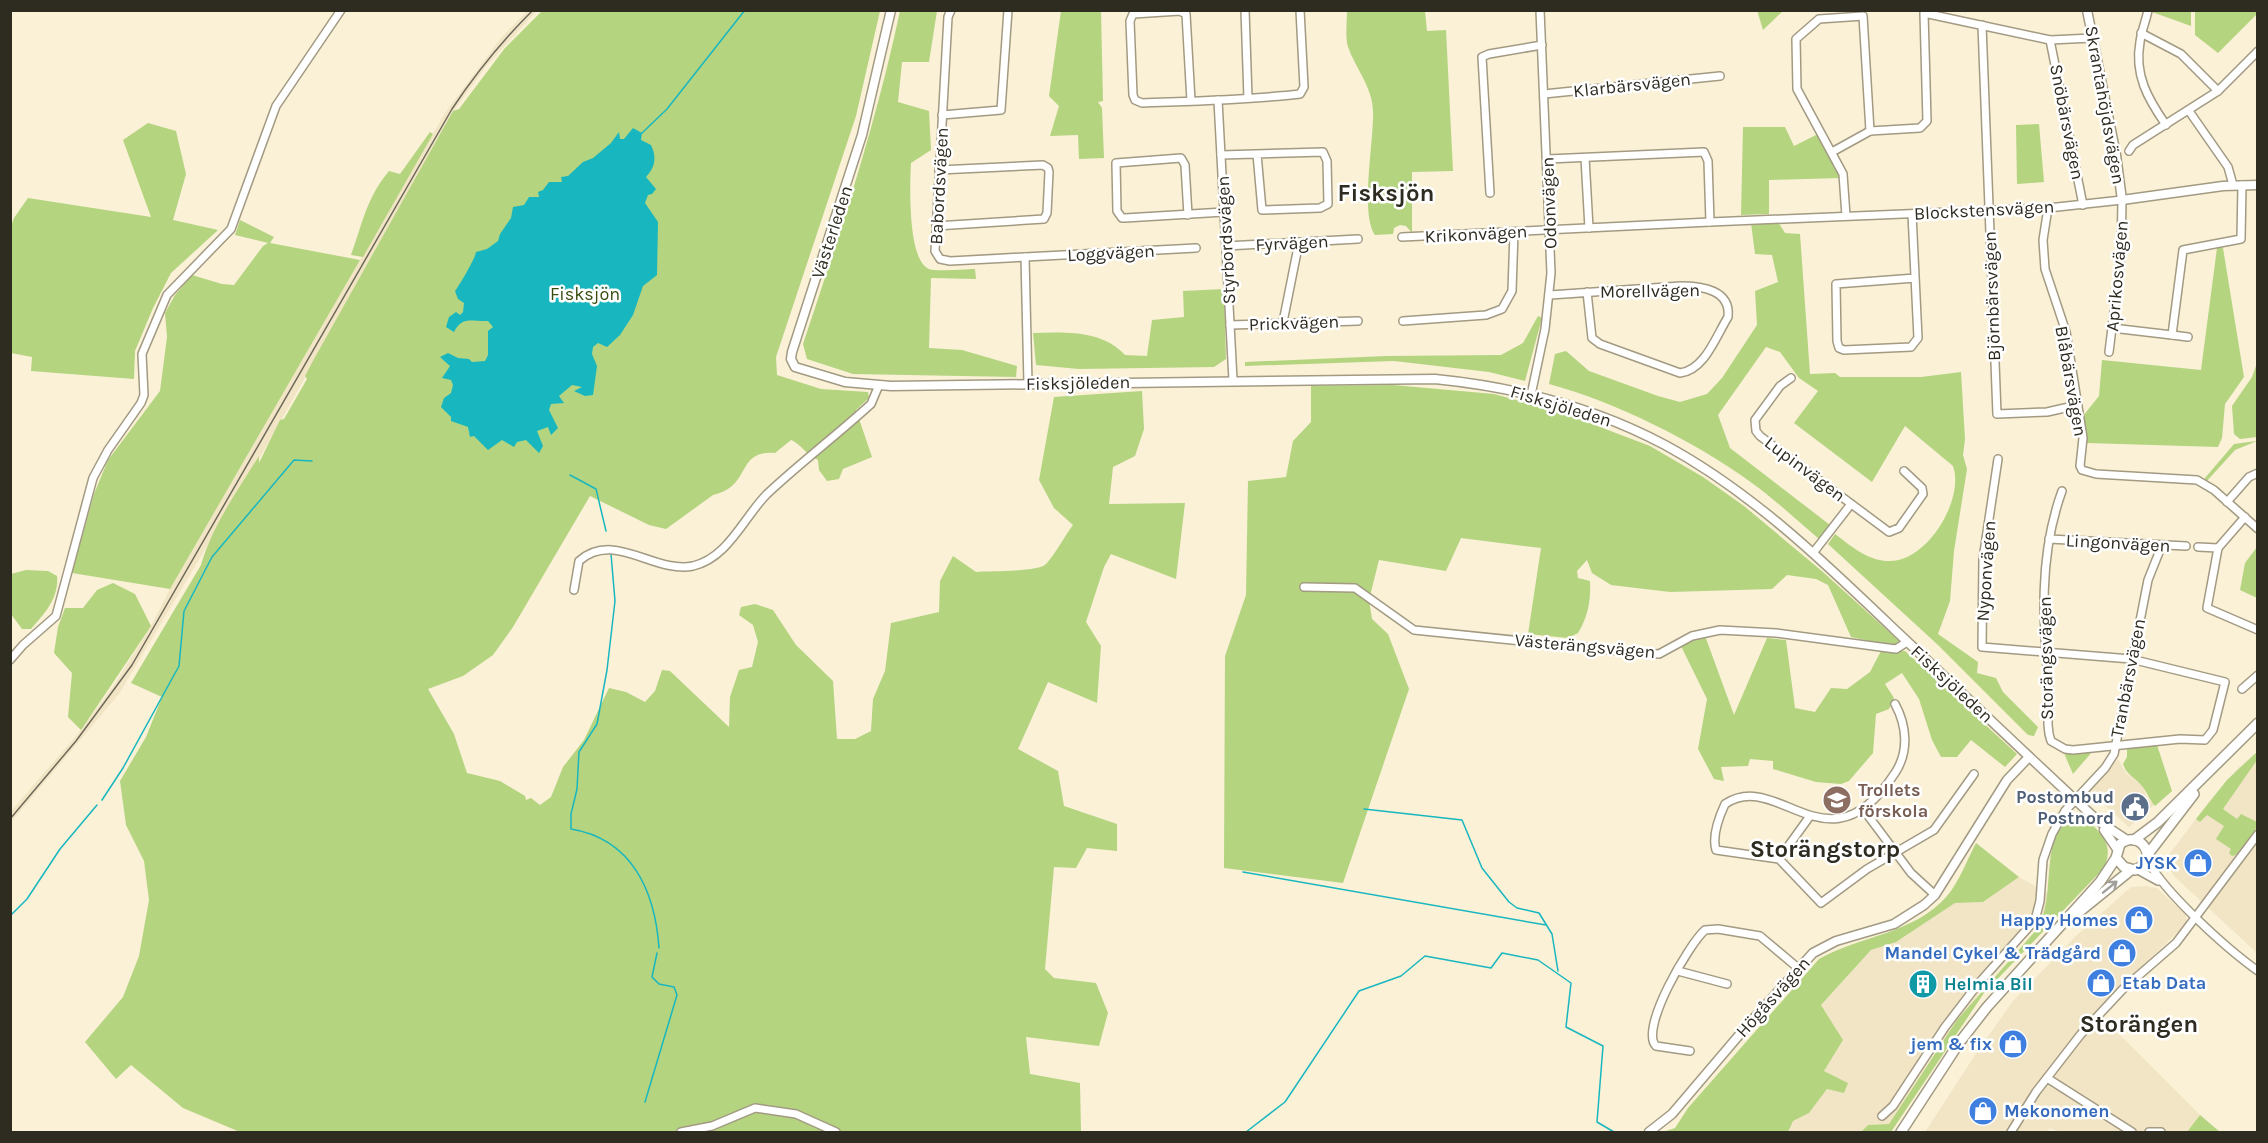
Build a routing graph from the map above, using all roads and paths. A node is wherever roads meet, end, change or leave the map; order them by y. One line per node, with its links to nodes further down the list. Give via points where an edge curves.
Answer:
1 (341, 10): 92 (street, via 276,106 231,229 167,295 141,354 144,395 108,450 89,489 56,616)
2 (891, 10): 69 (street, Västerleden, via 857,153 791,359 800,369 828,378)
3 (951, 10): 23 (street, Babordsvägen)
4 (1008, 10): 23 (street, Babordsvägen, via 1001,110)
5 (1245, 10): 19 (street)
6 (1300, 10): 19 (street, via 1303,92)
7 (1540, 10): 14 (street, Odonvägen)
8 (2087, 10): 12 (street, Skrantahöjdsvägen)
9 (2148, 10): 11 (street)
10 (1982, 25): 13 (street); 25 (street, via 1924,13 1927,121 1920,128); 39 (street, Björnbärsvägen)
11 (2141, 33): 17 (street, via 2181,54); 24 (street, via 2138,52 2143,89)
12 (2092, 38): 13 (street); 36 (street, Skrantahöjdsvägen)
13 (2050, 40): 37 (street, Snöbärsvägen)
14 (1542, 45): 18 (street, Odonvägen); 35 (street, via 1482,57)
15 (2258, 51): 17 (street)
16 (1720, 76): 18 (street, Klarbärsvägen)
17 (2218, 91): 22 (street)
18 (1544, 94): 31 (street, Odonvägen)
19 (1248, 98): 20 (street)
20 (1218, 100): 21 (street); 29 (street, Styrbordsvägen)
21 (1191, 101): 21 (street, via 1135,100 1130,21 1133,14 1186,14)
22 (2189, 111): 24 (street); 34 (street)
23 (942, 115): 32 (street, Babordsvägen)
24 (2166, 125): 26 (street)
25 (1870, 131): 27 (street); 27 (street, via 1863,16 1819,19 1796,39 1796,80 1800,98)
26 (2129, 151)
27 (1832, 152): 43 (street, via 1845,183)
28 (1257, 154): 28 (street, via 1323,152 1327,161 1328,204 1320,208 1263,210); 29 (street)
29 (1221, 155): 40 (street, Styrbordsvägen)
30 (1585, 158): 31 (street); 44 (street, via 1704,152 1708,161); 46 (street)
31 (1548, 159): 47 (street, Odonvägen)
32 (939, 170): 45 (street, Babordsvägen); 45 (street, via 1046,166 1049,183 1044,219)
33 (2258, 184): 34 (street, Blockstensvägen)
34 (2238, 185): 36 (street, Blockstensvägen); 63 (street, via 2241,239 2183,250)
35 (1490, 193)
36 (2122, 200): 37 (street, Blockstensvägen); 62 (street, Aprikosvägen, via 2121,255)
37 (2083, 205): 38 (street, Blockstensvägen)
38 (2048, 208): 39 (street, Blockstensvägen); 71 (street, Blåbärsvägen, via 2043,240 2045,269 2066,332)
39 (1990, 210): 41 (street, Blockstensvägen); 71 (street, Björnbärsvägen, via 1998,414 2047,412)
40 (1224, 212): 42 (street); 52 (street, Styrbordsvägen)
41 (1912, 214): 43 (street, Blockstensvägen); 55 (street)
42 (1188, 215): 42 (street, via 1120,216 1116,163 1181,158 1185,165)
43 (1846, 216): 44 (street, Blockstensvägen)
44 (1710, 222): 46 (street, Blockstensvägen)
45 (936, 226): 54 (street, Babordsvägen, via 935,251 945,261)
46 (1589, 228): 47 (street, Krikonvägen)
47 (1551, 230): 48 (street, Krikonvägen); 57 (street, Odonvägen)
48 (1514, 232): 49 (street, Krikonvägen); 59 (street, via 1512,291 1502,309 1486,315)
49 (1402, 237)
50 (1358, 239): 51 (street, Fyrvägen)
51 (1299, 242): 52 (street, Fyrvägen); 60 (street)
52 (1226, 246): 61 (street, Styrbordsvägen)
53 (1197, 248): 54 (street, Loggvägen)
54 (1025, 257): 68 (street)
55 (1915, 278): 55 (street, via 1916,344 1839,348 1836,284)
56 (1587, 292): 56 (street, Morellvägen, via 1706,288 1722,297 1728,317 1700,362 1693,370 1680,373 1592,338); 57 (street, Morellvägen)
57 (1550, 295): 70 (street, Odonvägen)
58 (1358, 321): 60 (street, Prickvägen)
59 (1402, 321)
60 (1283, 322): 61 (street, Prickvägen)
61 (1230, 325): 67 (street, Styrbordsvägen)
62 (2112, 328): 63 (street); 65 (street, Aprikosvägen)
63 (2172, 335): 64 (street)
64 (2188, 337)
65 (2109, 352)
66 (1791, 378): 77 (street, Lupinvägen, via 1759,413 1756,431)
67 (1233, 380): 68 (street, Fisksjöleden); 70 (street, Fisksjöleden, via 1420,378)
68 (1028, 384): 69 (street, Fisksjöleden)
69 (879, 386): 87 (street, via 871,404 768,493 731,539 707,559 693,566 672,566 618,550 599,552 579,561)
70 (1531, 395): 85 (street, Fisksjöleden, via 1598,416 1674,450 1742,495)
71 (2078, 405): 76 (street, Blåbärsvägen, via 2082,471 2188,478 2205,484)
72 (1998, 459): 90 (street, Nyponvägen, via 1983,559 1982,647)
73 (1904, 471): 77 (street, Lupinvägen, via 1922,488 1923,494 1895,531 1884,529)
74 (2258, 473): 76 (street, via 2249,477)
75 (2062, 491): 80 (street, Storängsvägen)
76 (2227, 502): 78 (street, Blåbärsvägen)
77 (1851, 504): 85 (street, Lupinvägen)
78 (2245, 518): 79 (street, Blåbärsvägen); 84 (street)
79 (2258, 529)
80 (2049, 539): 81 (street, Lingonvägen); 90 (street, Storängsvägen)
81 (2162, 545): 82 (street, Lingonvägen); 91 (street, Tranbärsvägen, via 2148,580)
82 (2186, 546)
83 (2198, 547): 84 (street)
84 (2218, 548): 88 (street, via 2207,608)
85 (1813, 554): 89 (street, Fisksjöleden)
86 (1304, 587): 89 (street, Västerängsvägen, via 1355,588 1414,630 1640,653 1659,654 1692,636 1719,630 1776,633 1896,649)
87 (574, 590)
88 (2258, 630)
89 (1907, 642): 99 (street, Fisksjöleden)
90 (2043, 651): 91 (street); 97 (street, Storängsvägen, via 2051,741 2065,750)
91 (2132, 659): 97 (street, Tranbärsvägen); 97 (street, Storängsvägen, via 2225,682 2213,730 2205,741 2180,739)
92 (10, 660)
93 (2258, 675): 94 (street)
94 (2242, 689)
95 (1895, 704): 102 (street, via 1903,722 1903,756 1888,783)
96 (2258, 723): 98 (main road)
97 (2114, 746): 101 (street, Tranbärsvägen, via 2112,760)
98 (2235, 747): 106 (main road, via 2158,822); 109 (main road, via 2180,810)
99 (2029, 757): 101 (street, Fisksjöleden); 113 (street, Högåsvägen, via 2007,780)
100 (1974, 774): 107 (street, via 1940,824)
101 (2074, 800): 104 (street, Fisksjöleden); 122 (street, Tranbärsvägen, via 2046,849 2035,920 1971,993 1893,1106)
102 (1863, 809): 103 (street, via 1836,820); 107 (street)
103 (1809, 816): 110 (street); 110 (street, via 1756,799 1725,804 1717,828 1716,850)
104 (2097, 820): 106 (street, Fisksjöleden); 108 (street, Fisksjöleden)
105 (2258, 834): 114 (street)
106 (2131, 840): 108 (main road); 109 (main road, via 2144,844)
107 (1896, 853): 110 (street, via 1867,868 1821,903); 113 (street)
108 (2116, 854): 111 (main road, via 2124,867); 115 (main road, via 2100,882)
109 (2148, 858): 111 (main road); 112 (street)
110 (1779, 859)
111 (2135, 870): 112 (street); 115 (main road, one-way to 111)
112 (2166, 886): 114 (street)
113 (1935, 895): 116 (street, Högåsvägen, via 1885,928 1820,948)
114 (2197, 917): 118 (street); 121 (street, via 2175,944 2081,1034)
115 (2056, 931): 126 (main road, via 1987,1007)
116 (1798, 968): 117 (street, via 1760,936 1711,929 1700,935); 125 (street, Högåsvägen, via 1672,1114)
117 (1678, 971): 119 (street); 120 (street, via 1654,1018 1651,1038 1661,1048)
118 (2258, 971)
119 (1727, 984)
120 (1690, 1051)
121 (2047, 1078): 127 (street); 128 (street)
122 (1882, 1116)
123 (681, 1132): 124 (street, via 712,1126 755,1108 770,1108)
124 (836, 1132)
125 (1649, 1132)
126 (1901, 1132)
127 (2011, 1132)
128 (2132, 1132)
129 (2149, 1132): 130 (street)
130 (2161, 1132)

